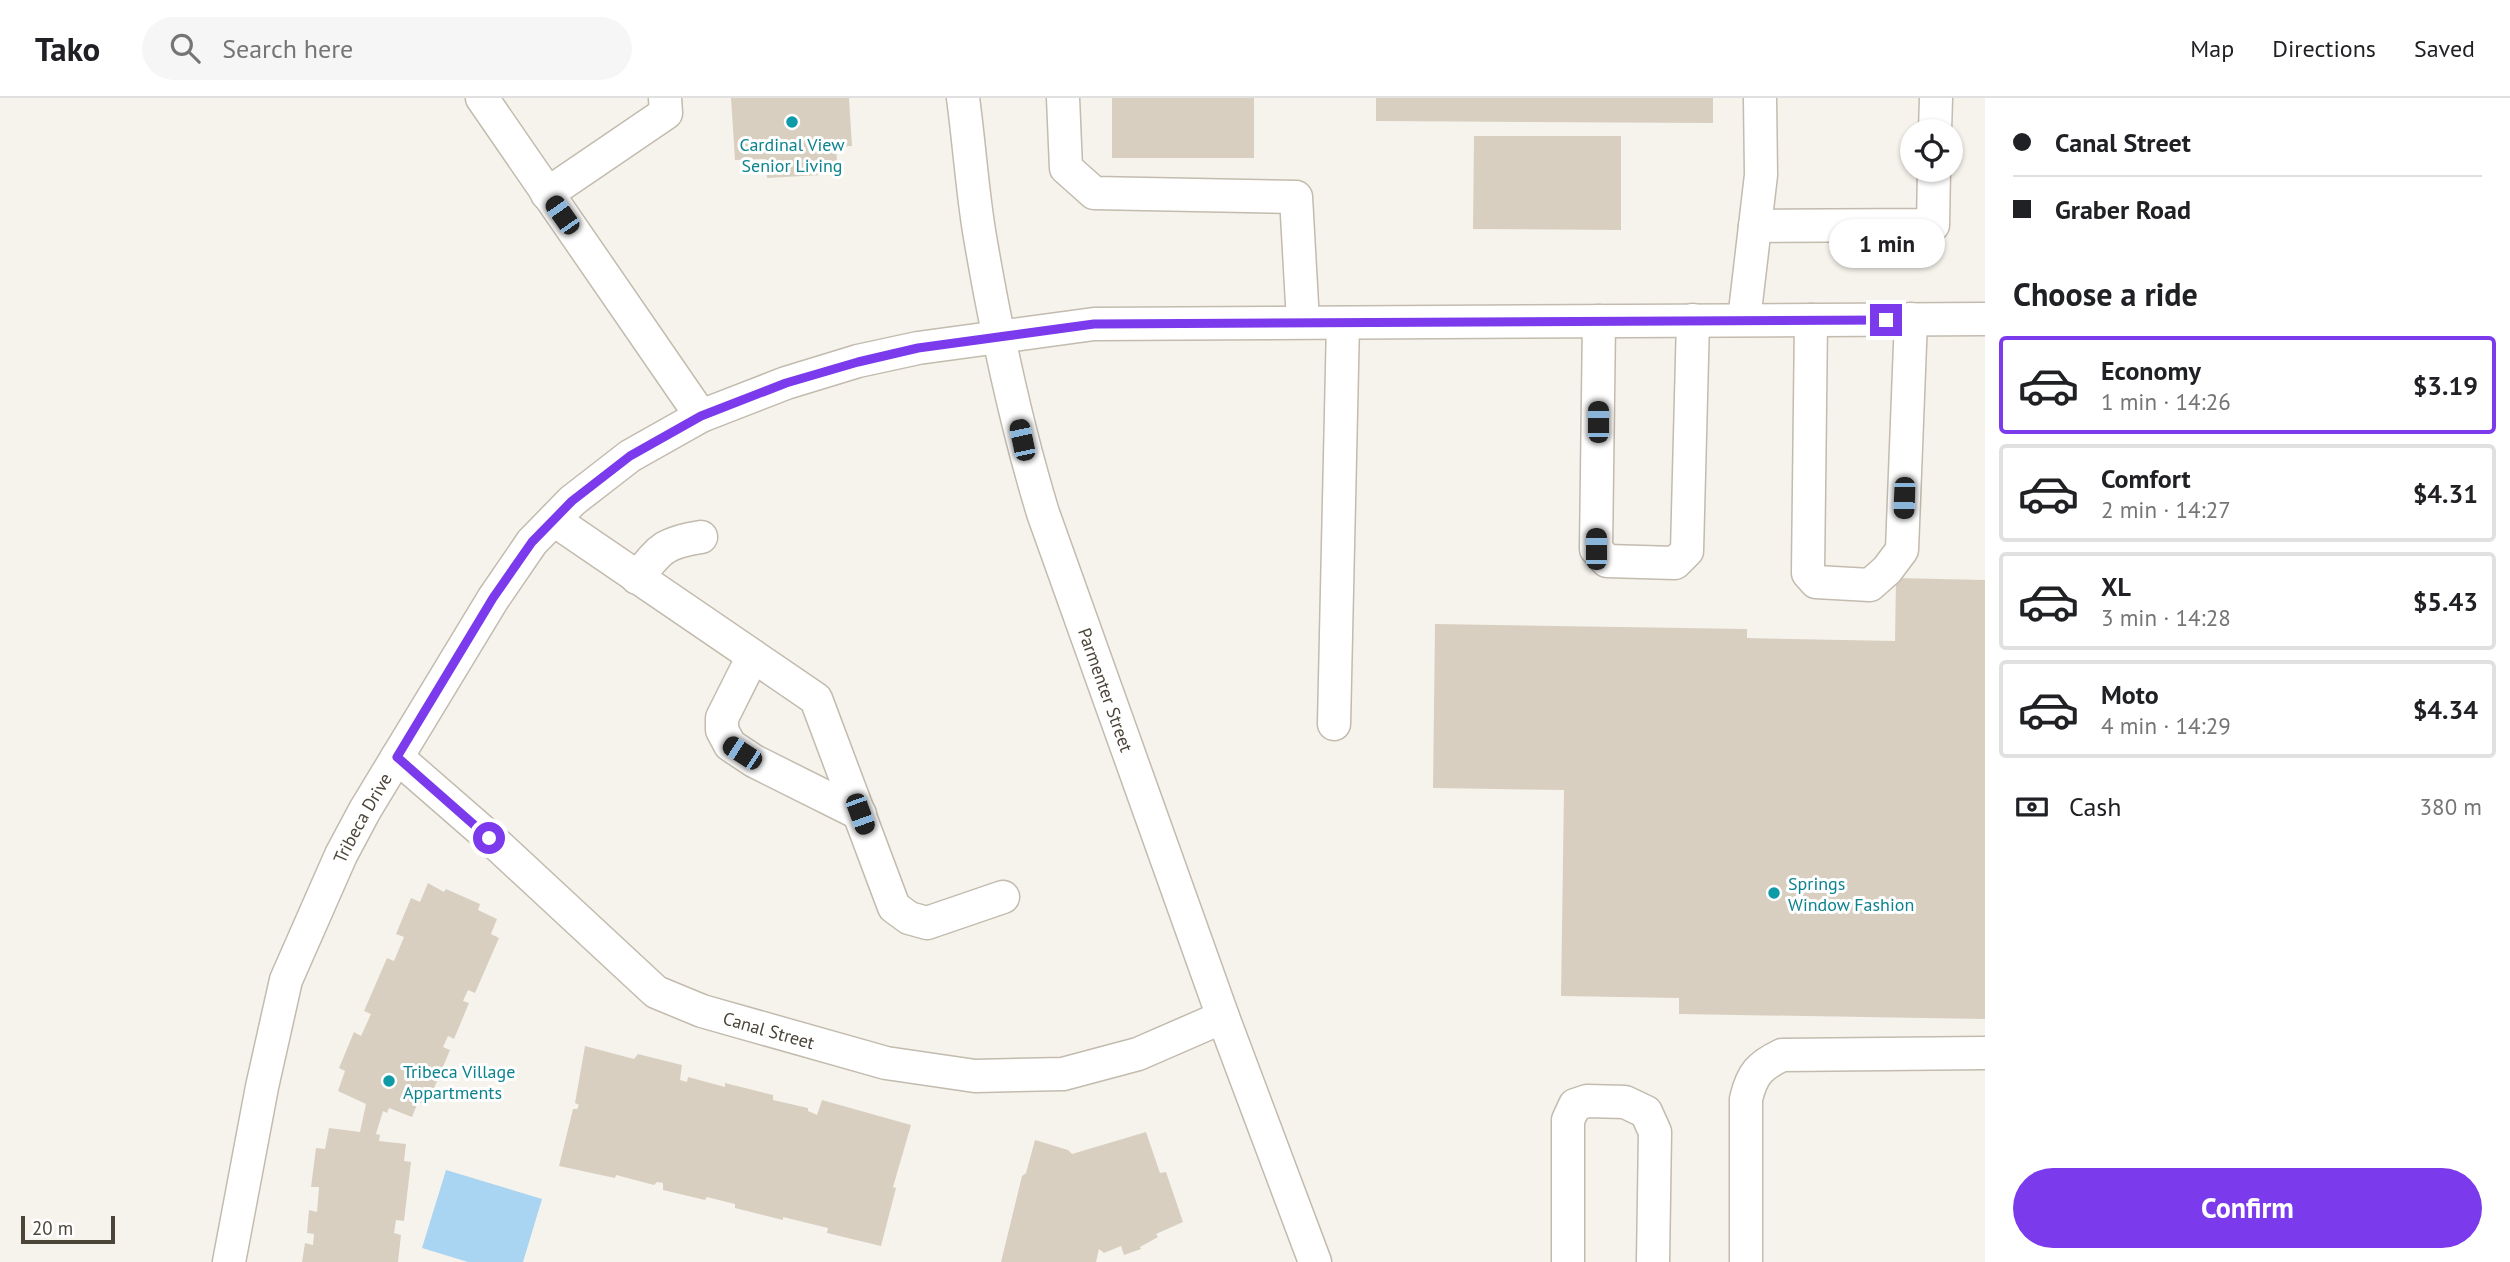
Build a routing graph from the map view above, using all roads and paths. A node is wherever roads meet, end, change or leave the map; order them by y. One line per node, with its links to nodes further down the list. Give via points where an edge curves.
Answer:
1 (666, 98): 9 (street, via 666,113)
2 (964, 98): 19 (street, Parmenter Street, via 979,230)
3 (1063, 98): 17 (street, via 1066,169 1094,193 1296,197)
4 (1760, 98): 10 (street)
5 (1936, 98): 7 (street)
6 (490, 101): 9 (street)
7 (1935, 119)
8 (1934, 182): 10 (street, via 1933,225)
9 (547, 194): 20 (street)
10 (1755, 226): 14 (street)
11 (1911, 319): 12 (street, Tribeca Drive); 15 (street, Tribeca Drive); 15 (street, via 1902,550 1870,585 1816,582 1808,573)
12 (1985, 319)
13 (1693, 320): 14 (street, Tribeca Drive); 16 (street, Tribeca Drive); 16 (street, via 1687,551 1675,563 1607,561 1596,549)
14 (1744, 320): 15 (street, Tribeca Drive)
15 (1811, 320)
16 (1599, 321): 18 (street, Tribeca Drive)
17 (1303, 323): 18 (street, Tribeca Drive); 19 (street, Tribeca Drive, via 1094,324)
18 (1343, 323): 25 (street)
19 (998, 336): 20 (street, Tribeca Drive, via 858,362 786,383); 29 (street, Parmenter Street, via 1051,540)
20 (701, 416): 21 (street, Tribeca Drive, via 630,456)
21 (554, 520): 23 (street); 26 (street, Tribeca Drive, via 532,542 493,598)
22 (701, 537): 23 (street, via 664,546)
23 (637, 578): 24 (street)
24 (753, 656): 27 (street, via 816,699); 27 (street, via 722,718 730,745)
25 (1334, 724)
26 (397, 757): 29 (street, Canal Street, via 656,992 702,1011 886,1063 975,1076 1063,1074 1138,1054); 31 (street, Tribeca Drive, via 341,855 286,980)
27 (860, 814): 28 (street, via 894,907 909,918 927,923)
28 (1003, 897)
29 (1223, 1017): 32 (street, Parmenter Street)
30 (1985, 1053): 35 (street, via 1782,1055 1763,1064 1750,1080 1746,1099)
31 (229, 1262)
32 (1315, 1262)
33 (1568, 1262): 34 (street, via 1569,1120 1575,1105 1587,1101 1625,1102 1646,1112 1655,1132)
34 (1653, 1262)
35 (1746, 1262)

